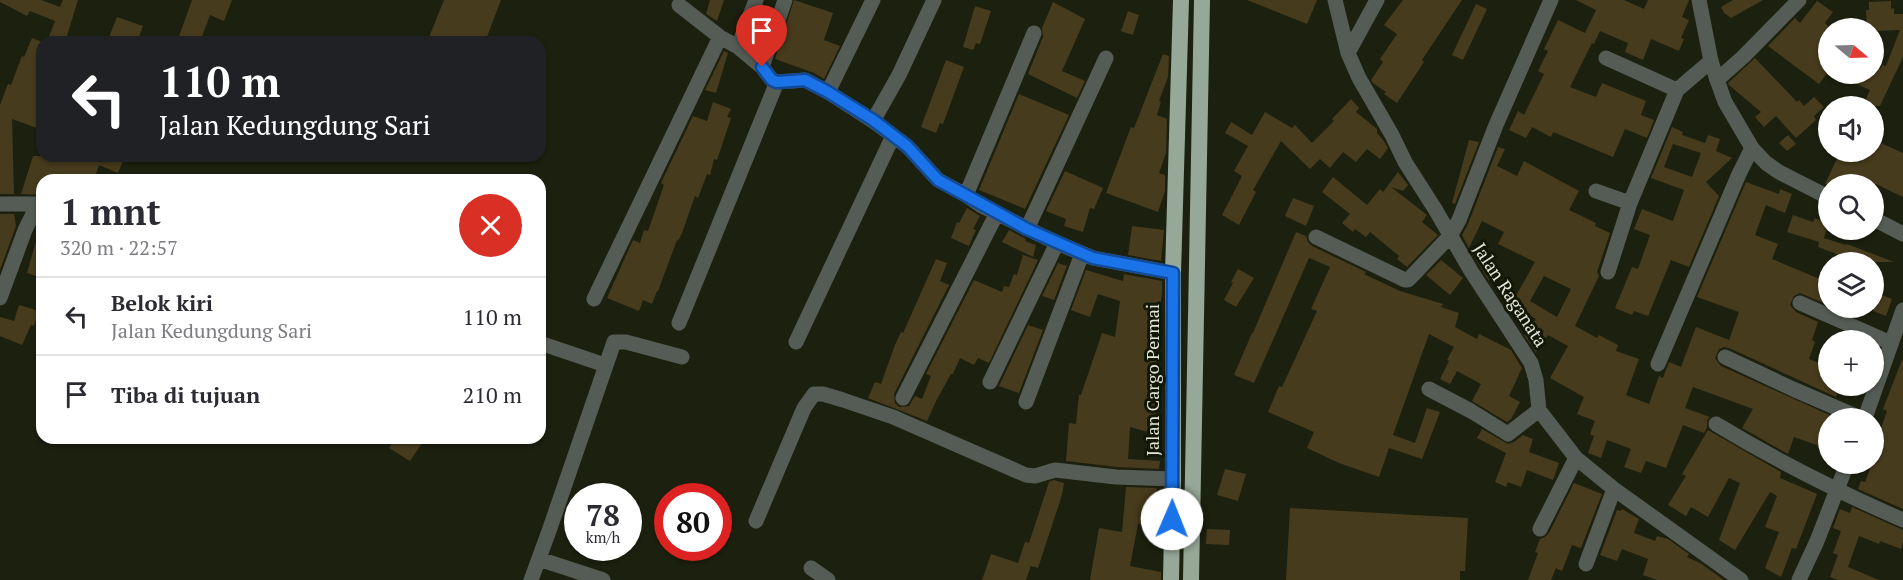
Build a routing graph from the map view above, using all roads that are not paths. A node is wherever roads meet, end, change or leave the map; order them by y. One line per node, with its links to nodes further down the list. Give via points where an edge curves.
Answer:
1 (756, 0): 15 (street)
2 (785, 0): 20 (street)
3 (873, 0): 24 (street)
4 (934, 0): 25 (street)
5 (1180, 0): 44 (highway, Jalan Cargo Permai)
6 (1202, 0): 80 (highway)
7 (1335, 0): 16 (street, Jalan Raganata)
8 (1377, 0): 16 (street)
9 (1551, 0): 39 (street)
10 (1699, 0): 19 (street)
11 (1799, 0): 21 (street)
12 (679, 5): 14 (street)
13 (1034, 33): 30 (street)
14 (720, 37): 15 (street); 46 (street)
15 (738, 47): 20 (street)
16 (1348, 53): 39 (street, Jalan Raganata, via 1405,162)
17 (1106, 58): 37 (street)
18 (1606, 58): 23 (street)
19 (1711, 61): 21 (street); 23 (street)
20 (762, 67): 22 (street)
21 (1717, 80): 27 (street)
22 (777, 82): 24 (street, via 805,80); 49 (street)
23 (1677, 90): 31 (street)
24 (828, 92): 25 (street)
25 (873, 120): 26 (street)
26 (893, 136): 30 (street, via 913,152 932,176); 50 (street)
27 (1752, 148): 29 (street, via 1779,172); 55 (street)
28 (1596, 191): 31 (street)
29 (1818, 192)
30 (966, 195): 35 (street)
31 (1630, 203): 43 (street)
32 (0, 204): 33 (street)
33 (36, 204)
34 (36, 208): 45 (street)
35 (997, 213): 37 (street); 59 (street)
36 (1884, 224): 38 (street)
37 (1027, 229): 41 (street)
38 (1903, 234)
39 (1450, 236): 40 (street, via 1408,280); 63 (street, Jalan Raganata, via 1531,363)
40 (1316, 237)
41 (1057, 243): 42 (street); 57 (street)
42 (1082, 254): 44 (street); 60 (street)
43 (1608, 272)
44 (1173, 273): 67 (highway, Jalan Cargo Permai)
45 (0, 298)
46 (594, 298)
47 (1800, 303): 51 (street)
48 (1903, 310): 51 (street)
49 (678, 323)
50 (796, 342)
51 (1891, 344): 62 (street)
52 (546, 345): 56 (street)
53 (682, 357): 56 (street, via 618,341 611,345)
54 (1725, 357): 61 (street)
55 (1658, 364)
56 (605, 365): 73 (street)
57 (990, 382)
58 (1429, 389): 63 (street, via 1508,434)
59 (903, 398)
60 (1026, 402)
61 (1838, 408)
62 (1866, 408)
63 (1539, 410): 65 (street)
64 (1716, 424): 69 (street)
65 (1576, 458): 68 (street); 72 (street)
66 (1843, 474): 69 (street)
67 (1173, 479): 71 (street, via 1055,470 1026,475 893,417 814,394 804,408); 79 (highway, Jalan Cargo Permai)
68 (1614, 489): 74 (street); 81 (street)
69 (1837, 491): 70 (street); 82 (street)
70 (1903, 520)
71 (756, 521)
72 (1540, 529)
73 (539, 559): 76 (street); 77 (street)
74 (1586, 564)
75 (811, 568): 78 (street)
76 (531, 580)
77 (603, 580)
78 (828, 580)
79 (1171, 580)
80 (1191, 580)
81 (1741, 580)
82 (1799, 580)

